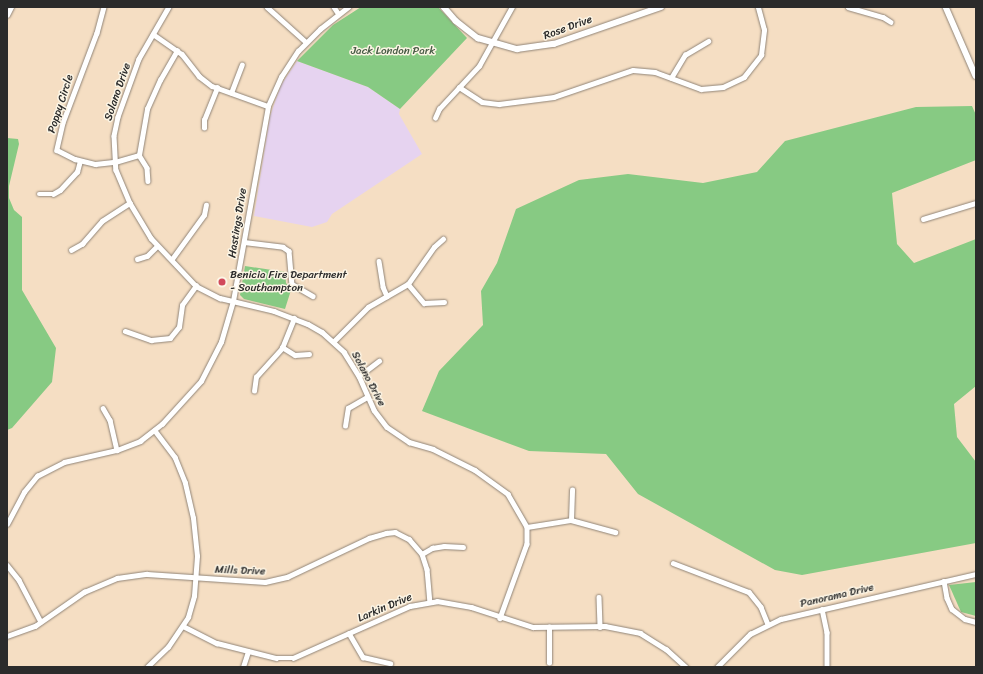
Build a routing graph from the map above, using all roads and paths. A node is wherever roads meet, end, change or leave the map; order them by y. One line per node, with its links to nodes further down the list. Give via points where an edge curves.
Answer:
1 (11, 7): 14 (street)
2 (104, 7): 31 (street, Poppy Circle, via 97,33 63,123 57,148)
3 (169, 7): 16 (street, Solano Drive)
4 (267, 7): 18 (street)
5 (334, 7): 13 (street)
6 (348, 7): 13 (street, Hastings Drive)
7 (444, 7): 19 (main road, Rose Drive, via 464,29)
8 (512, 7): 19 (street)
9 (661, 7): 19 (main road, Rose Drive, via 544,47 517,49)
10 (758, 7): 23 (street, via 764,30 762,48 754,66 744,77 732,84 712,89 687,86)
11 (848, 7): 15 (street, via 883,17)
12 (946, 7): 22 (main road)
13 (338, 14): 18 (street, Hastings Drive)
14 (7, 15)
15 (891, 22)
16 (153, 34): 20 (street); 32 (street, Solano Drive, via 139,60 118,117 114,136)
17 (708, 41): 23 (street, via 684,56)
18 (306, 42): 27 (street, Hastings Drive, via 280,77)
19 (491, 44): 24 (street, via 479,66)
20 (177, 51): 25 (street, via 202,79); 30 (street, via 160,80 147,110)
21 (242, 65): 26 (street)
22 (976, 76)
23 (671, 78): 24 (street, via 655,72 633,70 554,97 499,104 482,102)
24 (459, 87): 28 (street)
25 (217, 88): 26 (street); 29 (street, via 204,120)
26 (231, 93): 27 (street)
27 (268, 106): 40 (street, Hastings Drive)
28 (434, 118)
29 (204, 128)
30 (139, 155): 32 (street, Poppy Circle); 33 (street, via 147,168)
31 (80, 161): 32 (street, Poppy Circle, via 95,164); 34 (street, via 77,172 60,190 53,194)
32 (115, 162): 35 (street, Solano Drive, via 120,183)
33 (148, 181)
34 (39, 194)
35 (130, 203): 41 (street, Solano Drive); 42 (street, via 102,221 82,244)
36 (976, 203): 38 (street)
37 (206, 204): 44 (street, via 204,215)
38 (923, 219)
39 (443, 239): 46 (street, via 434,246)
40 (244, 242): 48 (street, via 283,247 288,250 292,284); 50 (street, Hastings Drive)
41 (157, 246): 43 (street, via 147,256); 44 (street, Solano Drive)
42 (71, 250)
43 (137, 258)
44 (172, 259): 47 (street, Solano Drive)
45 (379, 261): 49 (street, via 383,288)
46 (408, 284): 49 (street); 51 (street, via 424,303)
47 (196, 286): 50 (street, Solano Drive, via 210,295); 53 (street, via 182,305 179,327 170,338 151,340)
48 (313, 296)
49 (387, 296): 54 (street, via 359,314)
50 (233, 301): 52 (street, Solano Drive); 63 (street, Hastings Drive, via 221,342 201,381)
51 (444, 302)
52 (294, 318): 54 (street, Solano Drive, via 308,324); 55 (street)
53 (125, 331)
54 (333, 342): 58 (street, Solano Drive, via 344,352)
55 (282, 347): 56 (street, via 295,354); 59 (street, via 256,377)
56 (309, 354)
57 (379, 361): 58 (street)
58 (359, 376): 60 (street, Solano Drive)
59 (254, 390)
60 (367, 397): 62 (street, via 348,408); 68 (street, Solano Drive, via 380,420 396,434 457,460 499,485 508,494)
61 (103, 408): 64 (street, via 110,420)
62 (345, 426)
63 (155, 431): 64 (street, Hastings Drive, via 140,441); 75 (street, via 175,458 185,483 197,546)
64 (117, 450): 67 (street, Hastings Drive, via 64,462 45,471 24,492)
65 (572, 490): 66 (street)
66 (571, 520): 68 (street); 69 (street)
67 (7, 524)
68 (527, 527): 80 (street, via 525,555)
69 (615, 532)
70 (463, 547): 71 (street, via 432,548)
71 (422, 554): 75 (street, Mills Drive, via 404,536 395,532 369,538 287,577 244,582); 78 (street, Mills Drive, via 427,569)
72 (673, 563): 83 (street, via 748,592 761,606)
73 (7, 565): 81 (street, via 19,580)
74 (976, 574): 76 (street, Panorama Drive)
75 (196, 577): 81 (street, Mills Drive, via 137,574 107,581 84,592); 84 (street, via 191,608)
76 (944, 581): 79 (street, Panorama Drive); 82 (street, via 946,598 952,609 965,619)
77 (599, 597): 86 (street)
78 (430, 601): 80 (street, Larkin Drive, via 461,605); 87 (street, Larkin Drive, via 410,606)
79 (822, 609): 83 (street, Panorama Drive); 96 (street, via 827,632)
80 (500, 618): 85 (street, Larkin Drive, via 533,627)
81 (41, 622): 88 (street, Mills Drive)
82 (976, 622)
83 (768, 624): 95 (street, Panorama Drive, via 750,634)
84 (183, 626): 89 (street, Larkin Drive, via 217,643); 92 (street, via 165,651)
85 (549, 627): 86 (street, Larkin Drive); 91 (street)
86 (600, 627): 94 (street, Larkin Drive, via 624,630 652,638)
87 (349, 633): 89 (street, Larkin Drive, via 293,658 276,658); 90 (street, via 363,657)
88 (7, 636)
89 (248, 652): 93 (street)
90 (390, 663)
91 (549, 663)
92 (148, 667)
93 (243, 667)
94 (686, 667)
95 (717, 667)
96 (827, 667)

